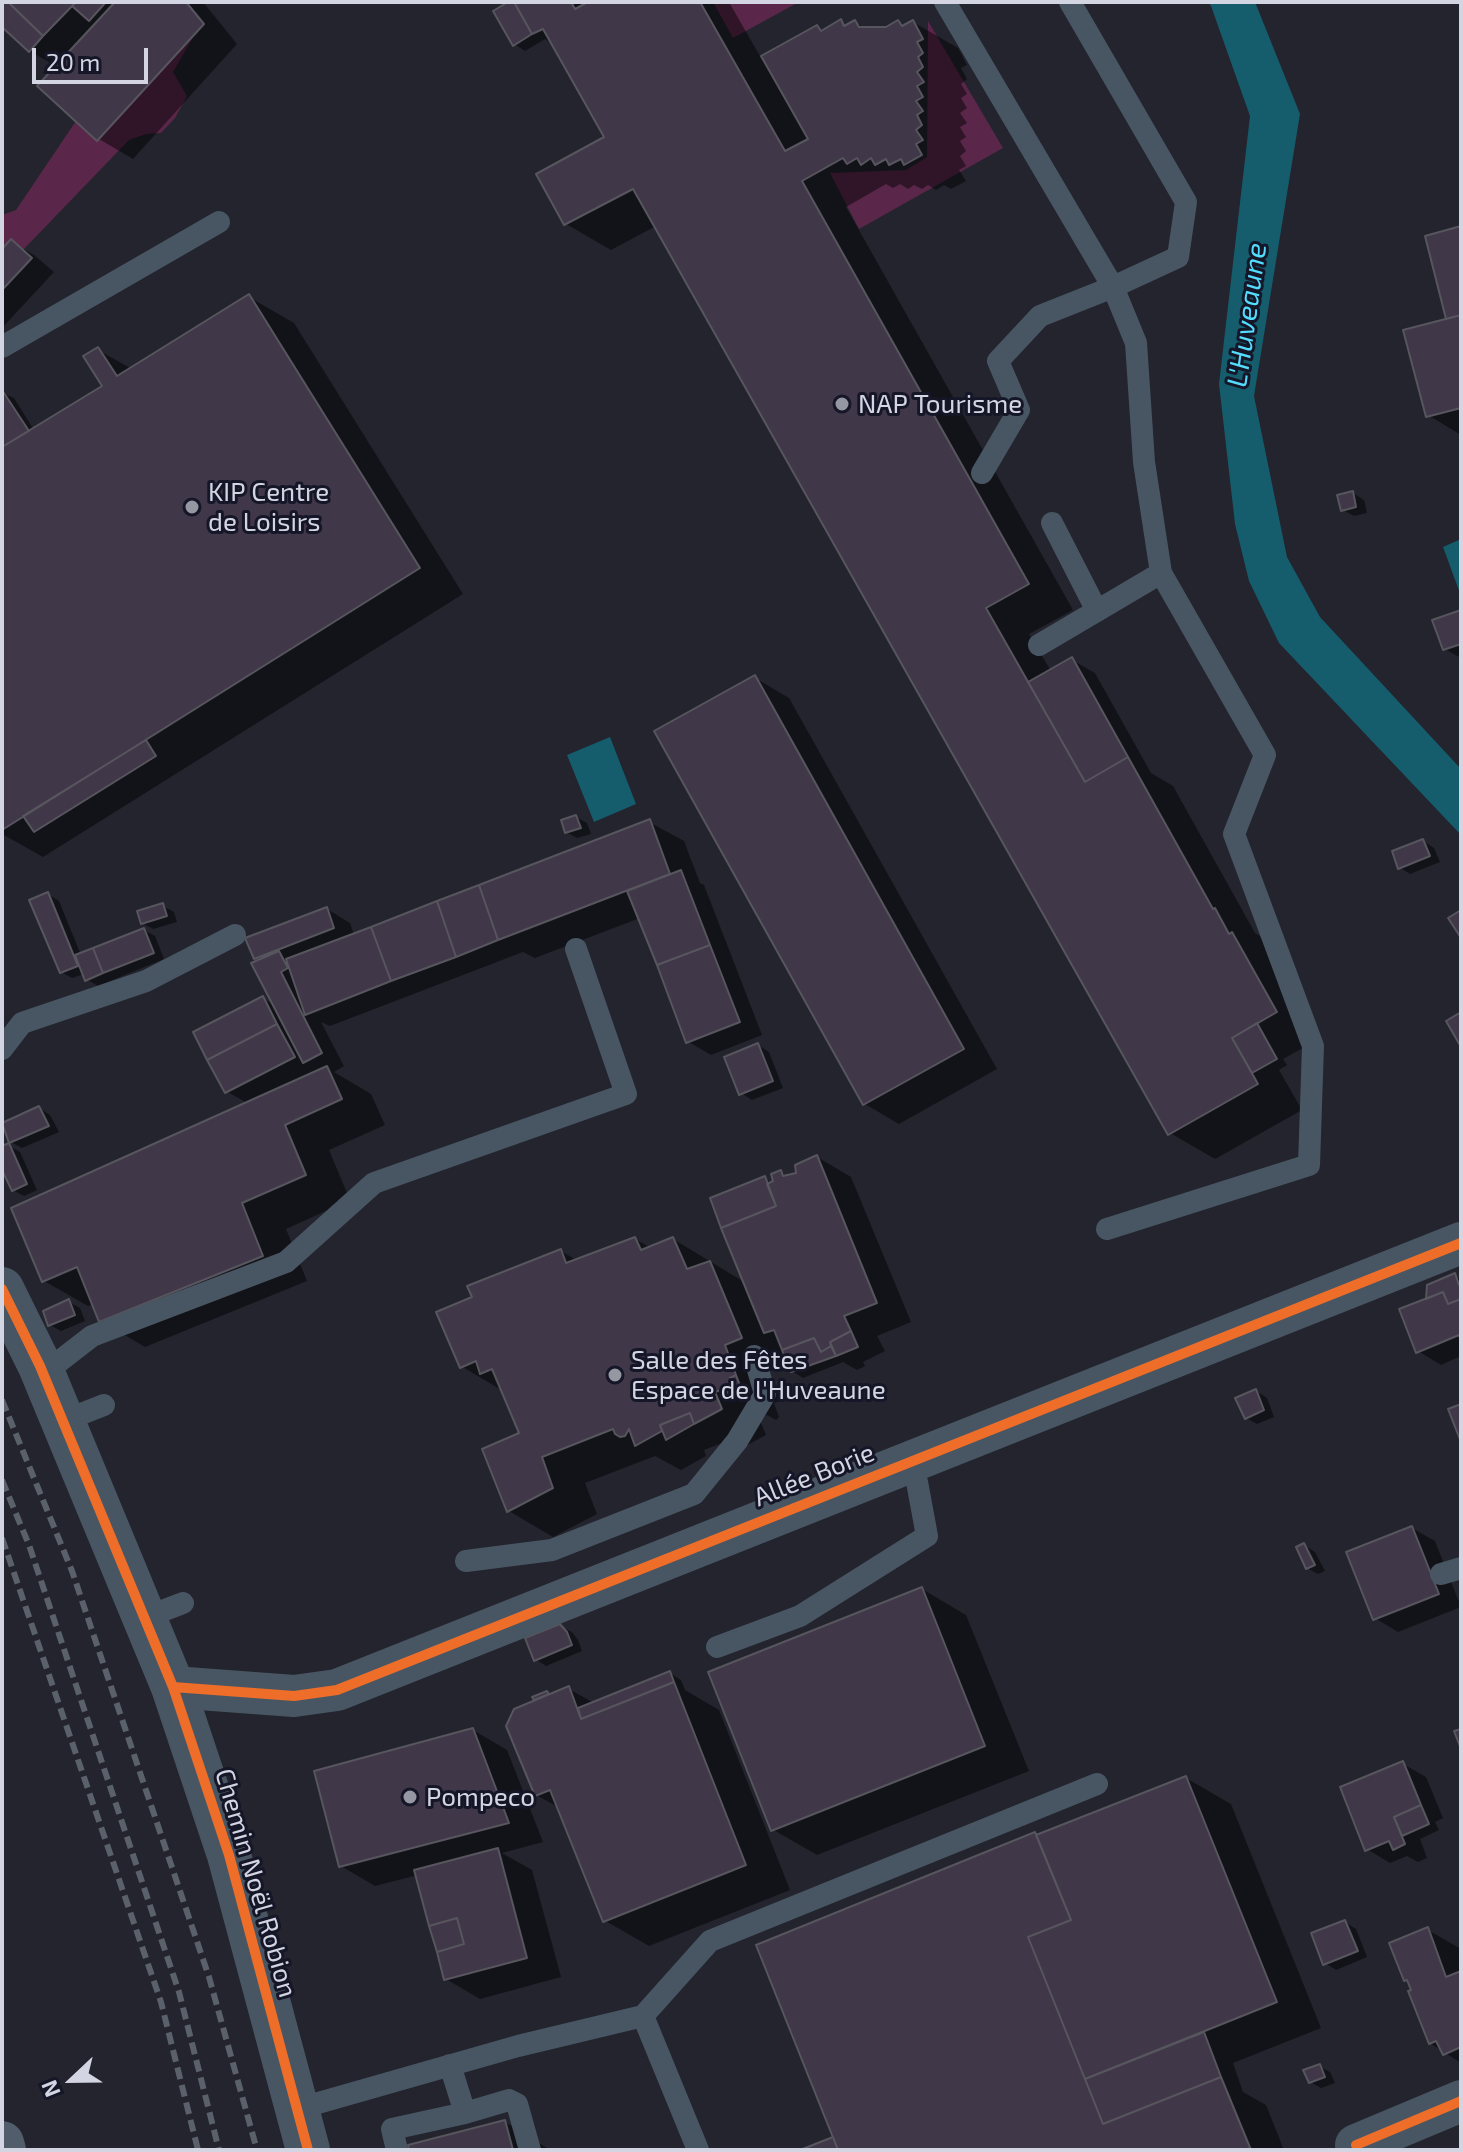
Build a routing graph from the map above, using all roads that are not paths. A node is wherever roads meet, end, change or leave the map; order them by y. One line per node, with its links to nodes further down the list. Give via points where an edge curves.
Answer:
1 (945, 2): 4 (lane)
2 (1070, 2): 4 (lane, via 1186,202 1178,257)
3 (219, 222): 5 (lane)
4 (1113, 287): 6 (lane, via 1040,316 998,361 1019,410); 8 (lane, via 1136,343 1144,462)
5 (2, 347)
6 (982, 473)
7 (1052, 523): 9 (lane)
8 (1161, 573): 9 (lane); 14 (lane, via 1265,755 1234,834 1313,1046 1309,1165)
9 (1097, 611): 10 (lane)
10 (1039, 645)
11 (235, 935): 13 (lane, via 146,981 22,1023)
12 (576, 949): 18 (lane, via 626,1094 374,1183 286,1262 92,1336)
13 (2, 1049)
14 (1107, 1229)
15 (1461, 1243): 21 (street, Allée Borie)
16 (2, 1289): 18 (street, Chemin Noël Robion)
17 (754, 1356): 22 (lane, via 765,1394 737,1441 694,1494 552,1550)
18 (42, 1370): 20 (street, Chemin Noël Robion)
19 (104, 1405): 20 (lane)
20 (63, 1421): 24 (street, Chemin Noël Robion, via 163,1610)
21 (908, 1461): 23 (lane, via 927,1536 800,1616); 24 (street, Allée Borie, via 337,1690 294,1696)
22 (466, 1561)
23 (717, 1647)
24 (173, 1687): 29 (street, Chemin Noël Robion, via 229,1855)
25 (1097, 1784): 26 (lane, via 710,1941)
26 (643, 2016): 27 (lane); 37 (lane)
27 (450, 2065): 29 (lane); 30 (lane)
28 (1461, 2101): 32 (street)
29 (297, 2109): 34 (street, Chemin Noël Robion)
30 (465, 2113): 35 (lane, via 392,2129); 36 (lane, via 509,2100 517,2104)
31 (2, 2143): 33 (highway)
32 (1354, 2147)
33 (4, 2150)
34 (308, 2150)
35 (397, 2150)
36 (530, 2150)
37 (698, 2150)

